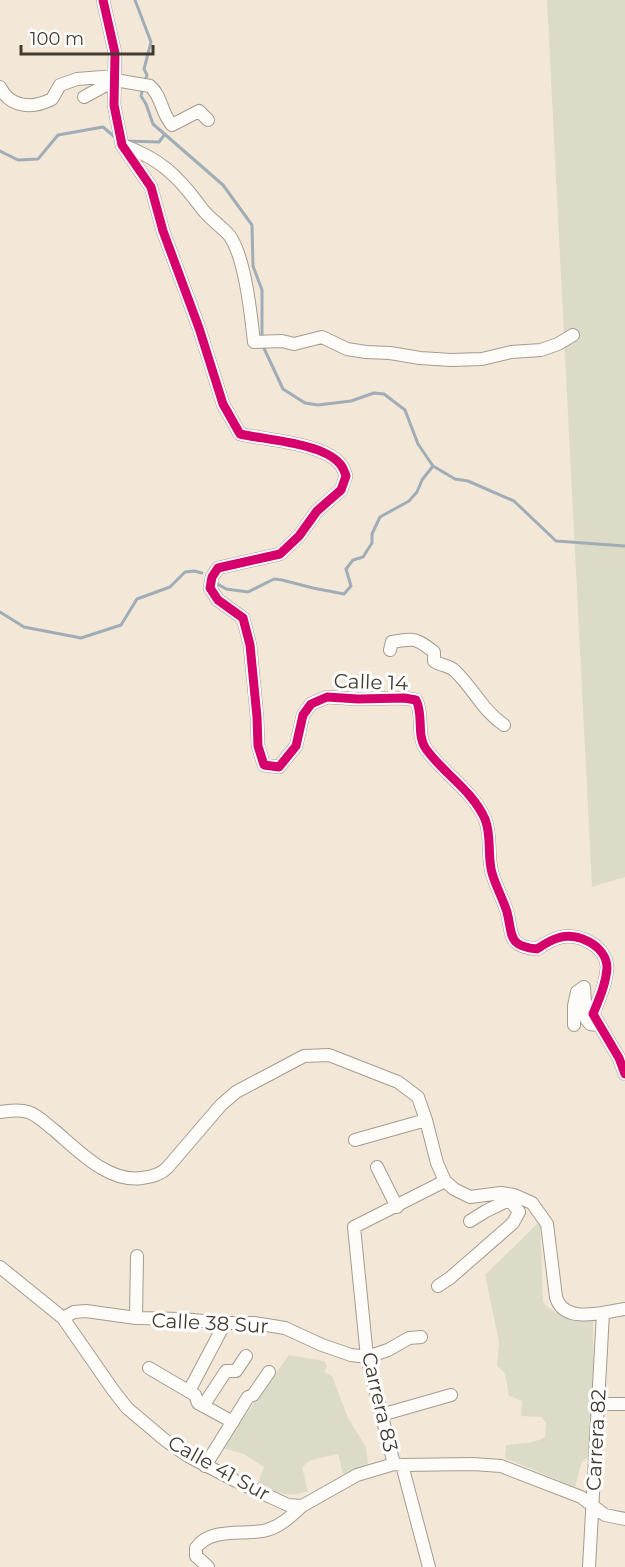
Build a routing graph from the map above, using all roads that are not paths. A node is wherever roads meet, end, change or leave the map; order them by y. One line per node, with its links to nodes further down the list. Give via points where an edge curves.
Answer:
1 (103, 0): 2 (street, via 115,53)
2 (116, 79): 3 (street, via 64,83 52,99 30,106 11,101); 4 (street); 5 (street, via 145,85 157,95 165,118 172,125 196,111); 6 (street, via 114,105)
3 (0, 87)
4 (84, 97)
5 (208, 120)
6 (122, 145): 7 (street, via 145,153 168,169 230,237 239,260 254,342 294,344 322,337 356,351 451,360 541,350); 11 (street, Calle 14, via 151,187 223,404 240,434 317,450 340,464 346,476 341,490 280,554 218,568 212,577 210,588 218,600 243,618 250,645 258,746 264,765 279,767 296,746 303,715 311,704 327,697 416,700 425,747 475,800 486,822 492,872 511,937 525,948 537,949 559,937 573,936 594,945 604,957 605,981 593,1014)
7 (573, 335)
8 (390, 650): 9 (street, via 392,642 414,639 427,646 434,652 434,661 453,668 490,716)
9 (504, 725)
10 (574, 1025): 11 (street, via 577,992 584,987 586,1019)
11 (598, 1025): 12 (street, via 620,1058)
12 (625, 1074)
13 (0, 1112): 14 (street, via 33,1113 84,1156 108,1172 130,1179 154,1176 167,1168 229,1098 304,1056 329,1056 398,1082 418,1097)
14 (426, 1120): 15 (street); 17 (street, via 436,1163)
15 (355, 1140)
16 (378, 1167): 19 (street)
17 (445, 1181): 18 (street, via 470,1197 501,1193); 19 (street)
18 (513, 1197): 20 (street); 23 (street, via 512,1203 519,1212 513,1223); 25 (street, via 532,1203 547,1224 558,1303 570,1313)
19 (398, 1207): 31 (street, Carrera 83, via 354,1227)
20 (470, 1221)
21 (137, 1256): 27 (street)
22 (0, 1267): 26 (street, Calle 41 Sur)
23 (438, 1286)
24 (625, 1309): 25 (street)
25 (603, 1312): 36 (street, Carrera 82)
26 (63, 1318): 27 (street, Calle 38 Sur, via 86,1311); 42 (street, Calle 41 Sur, via 127,1408 165,1440)
27 (136, 1318): 28 (street, Calle 38 Sur)
28 (225, 1323): 31 (street, Calle 38 Sur, via 285,1328 330,1348); 34 (street)
29 (421, 1337): 31 (street, via 409,1338)
30 (246, 1356): 38 (street, via 236,1371 226,1371)
31 (367, 1357): 39 (street, Carrera 83)
32 (149, 1368): 34 (street)
33 (269, 1372): 40 (street)
34 (189, 1391): 38 (street)
35 (451, 1395): 39 (street)
36 (598, 1404): 37 (street); 43 (street, Carrera 82)
37 (625, 1404)
38 (203, 1406): 40 (street)
39 (381, 1416): 41 (street, Carrera 83)
40 (233, 1422): 42 (street)
41 (398, 1464): 43 (street, via 501,1466); 44 (street, via 357,1475); 47 (street, Carrera 83)
42 (205, 1466): 44 (street, Calle 41 Sur, via 288,1505)
43 (593, 1504): 45 (street, via 605,1515); 48 (street, Carrera 82)
44 (302, 1506): 46 (street, via 268,1530 223,1534 198,1544 196,1556)
45 (625, 1519)
46 (208, 1567)
47 (429, 1567)
48 (589, 1567)

